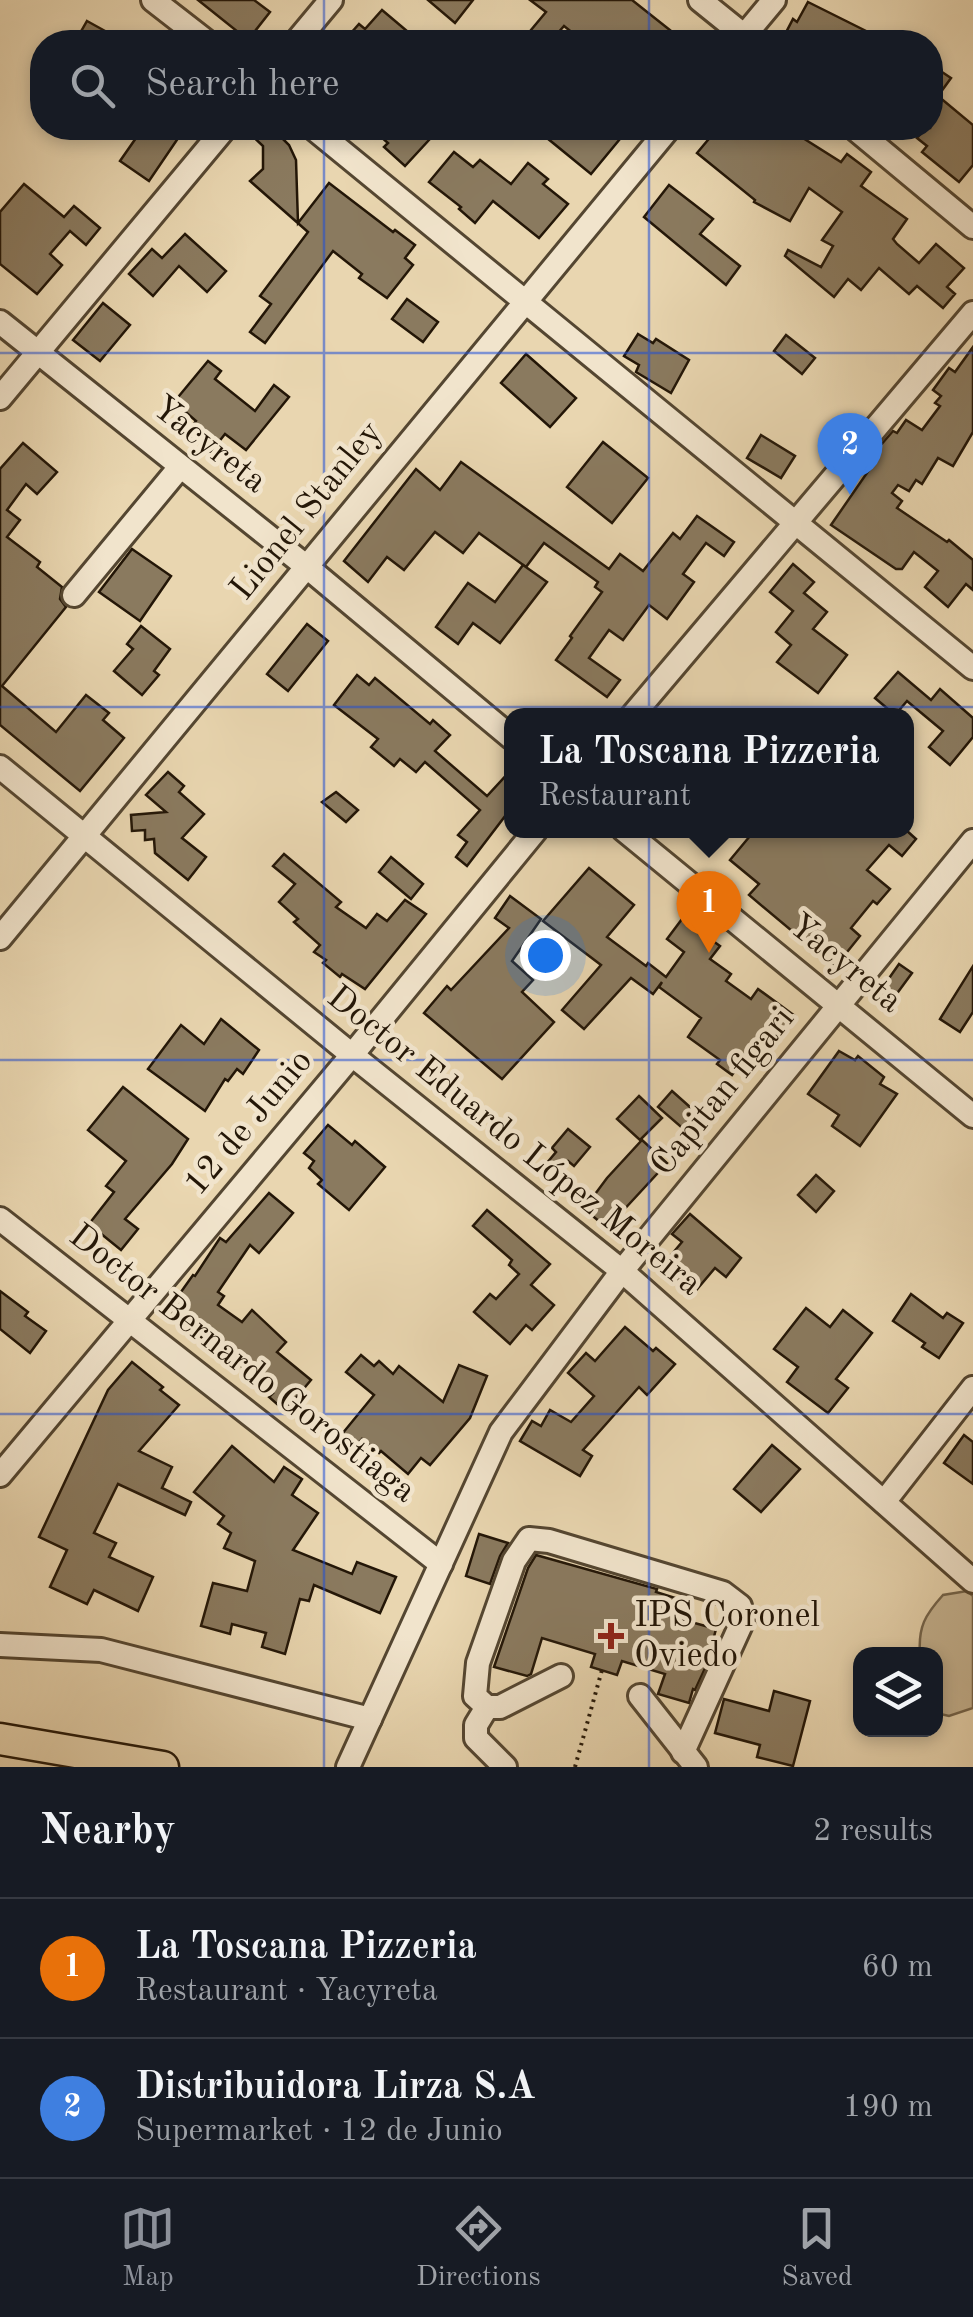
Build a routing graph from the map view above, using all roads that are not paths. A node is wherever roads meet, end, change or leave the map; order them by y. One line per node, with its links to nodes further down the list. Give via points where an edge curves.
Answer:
1 (153, 0): 5 (street)
2 (331, 0): 6 (street)
3 (700, 0): 7 (street)
4 (774, 0): 8 (street)
5 (192, 30)
6 (306, 30)
7 (734, 30)
8 (752, 30)
9 (216, 140): 17 (street)
10 (328, 140): 14 (street)
11 (659, 140): 14 (street, Lionel Stanley)
12 (868, 140): 13 (street)
13 (973, 228)
14 (525, 302): 20 (street); 21 (street, Lionel Stanley)
15 (973, 313): 20 (street)
16 (0, 322): 17 (street, Yacyreta)
17 (38, 353): 18 (street); 19 (street, Yacyreta)
18 (0, 398)
19 (180, 467): 21 (street, Yacyreta); 22 (street)
20 (796, 522): 23 (street); 24 (street)
21 (306, 567): 25 (street, Yacyreta); 27 (street, Lionel Stanley)
22 (74, 595)
23 (973, 668)
24 (639, 708)
25 (504, 731)
26 (0, 767): 27 (street, Doctor Eduardo López Moreira)
27 (85, 836): 31 (street, Lionel Stanley); 33 (street, Doctor Eduardo López Moreira)
28 (529, 838): 33 (street, 12 de Junio)
29 (634, 838): 32 (street, Yacyreta)
30 (973, 841): 32 (street, Capitan figari)
31 (0, 938)
32 (840, 1005): 34 (street, Yacyreta); 36 (street, Capitan figari)
33 (352, 1055): 36 (street, Doctor Eduardo López Moreira); 37 (street, 12 de Junio)
34 (973, 1116)
35 (0, 1220): 37 (street, Doctor Bernardo Gorostiaga)
36 (622, 1270): 40 (street, Doctor Eduardo López Moreira); 41 (street, Capitan figari, via 501,1432)
37 (128, 1321): 39 (street, 12 de Junio); 41 (street, Doctor Bernardo Gorostiaga)
38 (973, 1388): 40 (street)
39 (0, 1474)
40 (884, 1502): 42 (street, Doctor Eduardo López Moreira)
41 (441, 1564): 47 (street, Capitan figari)
42 (973, 1581)
43 (0, 1645): 47 (street, via 102,1650)
44 (560, 1676): 46 (street, via 500,1707)
45 (640, 1696): 49 (street)
46 (487, 1707): 49 (street, via 475,1696 478,1663 514,1560 529,1539 549,1541 723,1593 740,1606 744,1620); 52 (street, via 476,1738)
47 (370, 1720): 51 (street, Capitan figari)
48 (0, 1739): 50 (main road)
49 (690, 1760)
50 (163, 1767)
51 (348, 1767)
52 (505, 1767)

